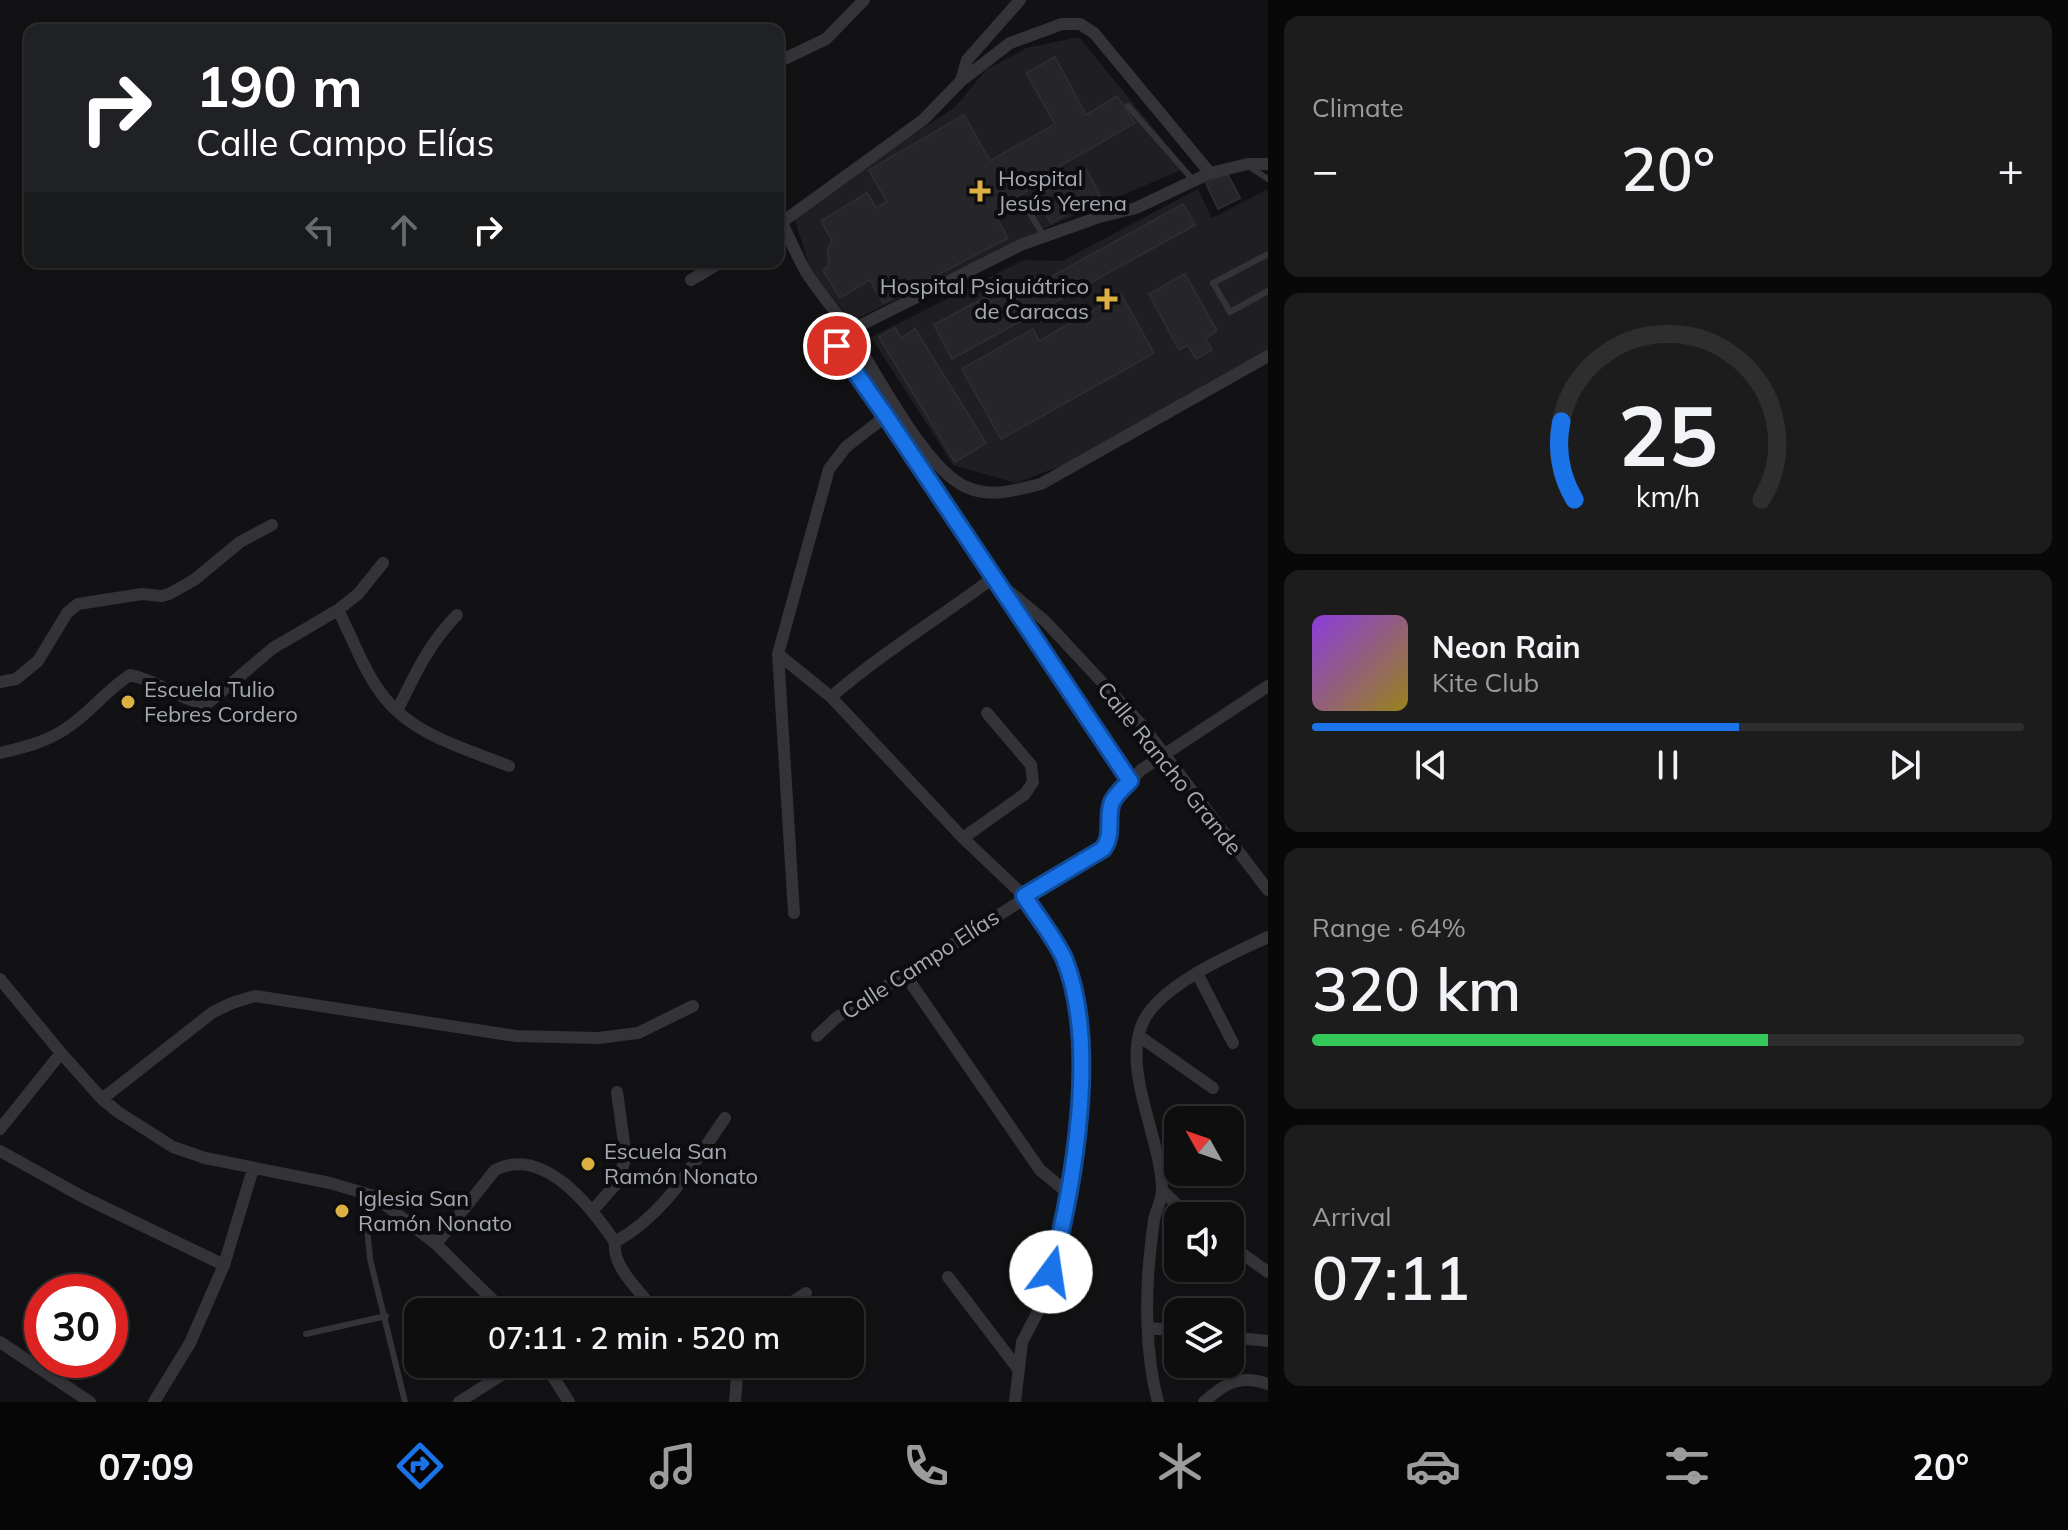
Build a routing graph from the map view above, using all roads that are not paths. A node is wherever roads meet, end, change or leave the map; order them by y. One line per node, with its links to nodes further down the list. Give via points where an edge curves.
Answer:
1 (864, 0): 3 (street, via 826,39)
2 (1020, 0): 4 (street, via 967,60)
3 (784, 60)
4 (961, 81): 8 (street, via 1010,43 1062,24 1080,24 1094,33); 12 (street, via 923,120)
5 (1128, 106): 10 (lane)
6 (1248, 164): 7 (street); 8 (street); 9 (lane)
7 (1268, 164)
8 (1210, 173): 10 (street)
9 (1268, 179)
10 (1193, 180): 14 (street, via 1136,208)
11 (1023, 201): 14 (lane)
12 (784, 221)
13 (784, 231): 19 (street)
14 (1044, 237): 19 (street)
15 (1268, 254): 18 (lane, via 1213,283 1230,312)
16 (711, 268): 17 (street)
17 (691, 280)
18 (1268, 291)
19 (849, 331): 21 (street, via 932,457 962,485 983,493 1041,484)
20 (837, 346): 22 (street, Calle Rancho Grande)
21 (1268, 356)
22 (886, 416): 25 (street, Calle Rancho Grande); 28 (street, via 846,447 829,469)
23 (272, 525): 29 (street, via 169,594 78,604 38,661 16,679)
24 (383, 563): 26 (street)
25 (993, 578): 31 (street, via 872,661); 35 (street, Calle Rancho Grande, via 1045,621); 37 (street)
26 (338, 610): 32 (street, via 381,693); 34 (street, via 273,648 207,704 130,675 72,725 39,744)
27 (457, 615): 32 (street, via 423,658)
28 (778, 654): 31 (street); 41 (street)
29 (0, 682)
30 (1268, 686): 35 (street, Calle Campo Elías)
31 (831, 697): 38 (street)
32 (397, 711): 36 (street, via 421,731)
33 (987, 713): 38 (street, via 1031,765 1033,782 1025,794)
34 (0, 753)
35 (1163, 754): 37 (street, Calle Campo Elías); 39 (street, Calle Rancho Grande)
36 (509, 766)
37 (1130, 781): 40 (street, Calle Campo Elías, via 1113,800 1103,849)
38 (963, 838): 40 (street)
39 (1268, 890)
40 (1024, 896): 44 (street, Calle Campo Elías); 59 (street, via 1063,957 1082,1038 1078,1131)
41 (794, 913)
42 (1268, 937): 43 (street)
43 (1197, 973): 48 (street, via 1150,1011); 49 (street)
44 (906, 976): 47 (street, Calle Campo Elías, via 836,1018); 59 (street, via 1040,1170)
45 (0, 979): 50 (street)
46 (693, 1006): 53 (street, via 638,1033 598,1038 516,1036 255,996 213,1012)
47 (817, 1036)
48 (1139, 1036): 51 (street); 58 (street, via 1140,1086)
49 (1233, 1043)
50 (61, 1053): 53 (street); 55 (street)
51 (1213, 1088)
52 (617, 1092): 62 (street, via 626,1157 617,1183)
53 (102, 1099): 57 (street, via 173,1147)
54 (725, 1118): 63 (street, via 667,1201)
55 (0, 1129)
56 (0, 1151): 66 (street)
57 (253, 1169): 60 (street); 66 (street)
58 (1163, 1191): 61 (street); 74 (street, via 1149,1257)
59 (1068, 1193): 80 (street, via 1043,1302 1022,1342)
60 (374, 1196): 64 (street); 73 (lane, via 367,1243)
61 (1174, 1202)
62 (593, 1210): 63 (street); 64 (street, via 553,1175 534,1167 504,1165)
63 (615, 1242): 71 (street, via 618,1263)
64 (436, 1244): 70 (street)
65 (1244, 1255): 67 (street)
66 (224, 1265): 86 (street, via 190,1343)
67 (1268, 1272)
68 (948, 1277): 80 (street)
69 (806, 1293): 72 (street)
70 (491, 1298)
71 (645, 1298)
72 (798, 1298)
73 (386, 1316): 76 (lane); 87 (lane)
74 (1149, 1328): 75 (street); 92 (street, via 1149,1368)
75 (1164, 1330)
76 (306, 1334)
77 (1244, 1338): 78 (street)
78 (1268, 1341)
79 (0, 1342): 85 (street)
80 (1019, 1370): 91 (street)
81 (497, 1378): 88 (street)
82 (554, 1378): 89 (street)
83 (737, 1378): 90 (street)
84 (1268, 1384): 93 (street, via 1235,1380)
85 (90, 1402)
86 (154, 1402)
87 (405, 1402)
88 (459, 1402)
89 (569, 1402)
90 (735, 1402)
91 (1015, 1402)
92 (1158, 1402)
93 (1204, 1402)

